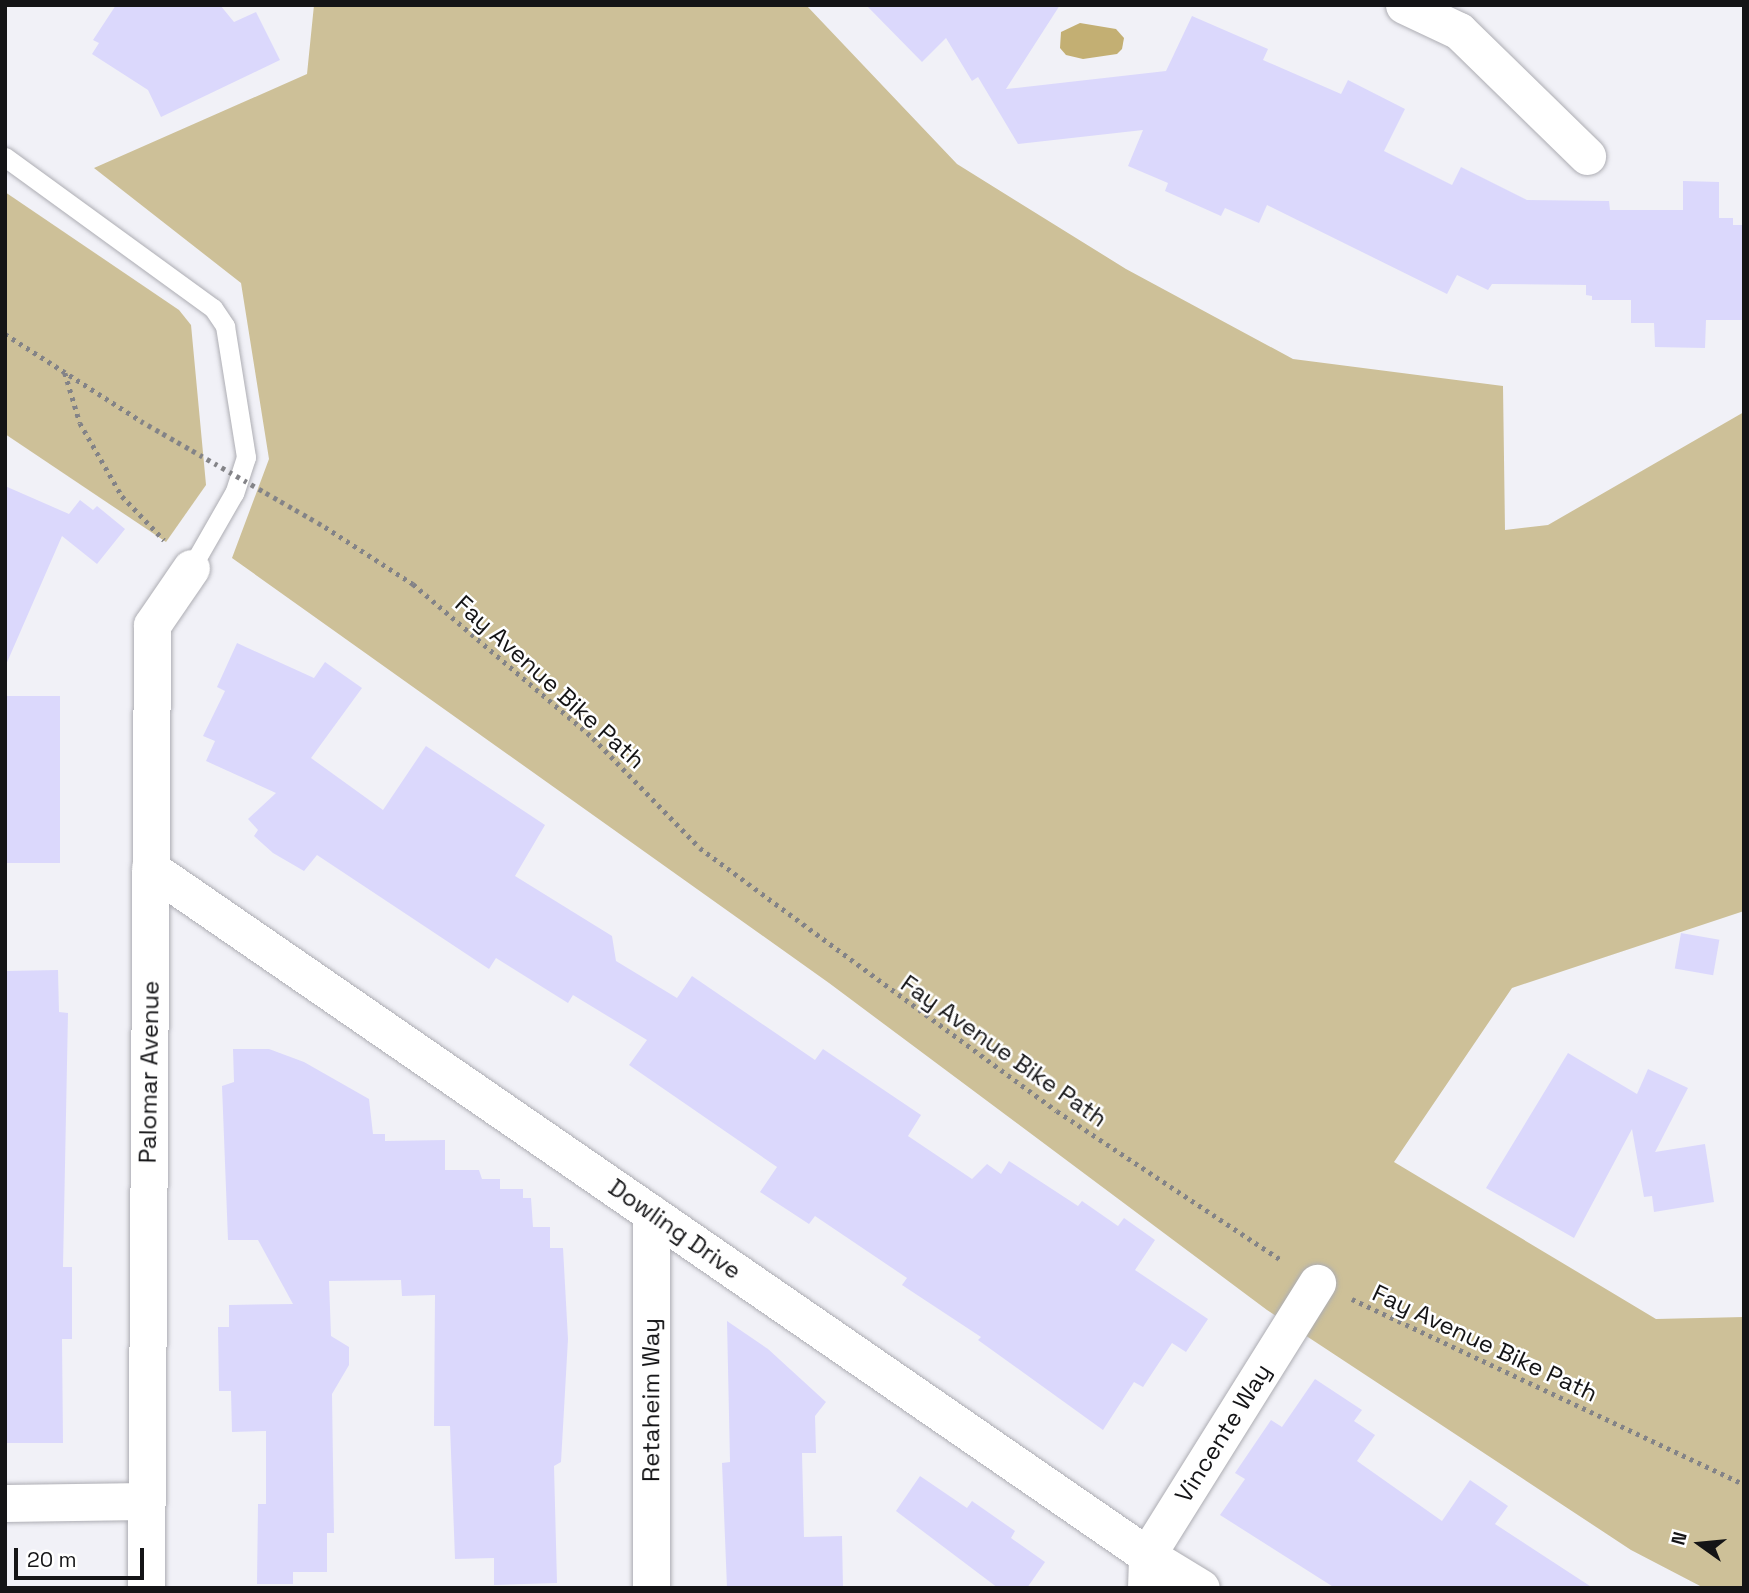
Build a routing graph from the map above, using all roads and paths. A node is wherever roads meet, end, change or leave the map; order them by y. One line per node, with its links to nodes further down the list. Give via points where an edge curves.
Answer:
1 (1404, 5): 2 (street, via 1459,31)
2 (1587, 156)
3 (5, 157): 6 (lane, via 213,308 225,326 246,457 234,493)
4 (5, 334): 5 (path, Fay Avenue Bike Path)
5 (65, 373): 6 (path, via 80,423 121,495); 9 (path, Fay Avenue Bike Path, bridge, via 413,583 562,710 700,848 1057,1111)
6 (191, 568): 7 (street, Palomar Avenue, via 152,625)
7 (150, 868): 8 (street, Dowling Drive); 11 (street, Palomar Avenue)
8 (651, 1213): 13 (street, Dowling Drive); 15 (street, Retaheim Way)
9 (1317, 1283): 10 (path, Fay Avenue Bike Path); 13 (street, Vincente Way)
10 (1744, 1483)
11 (145, 1501): 12 (street); 14 (street, Palomar Avenue)
12 (5, 1503)
13 (1147, 1571): 16 (street, Dowling Drive)
14 (146, 1588)
15 (651, 1588)
16 (1201, 1588)

